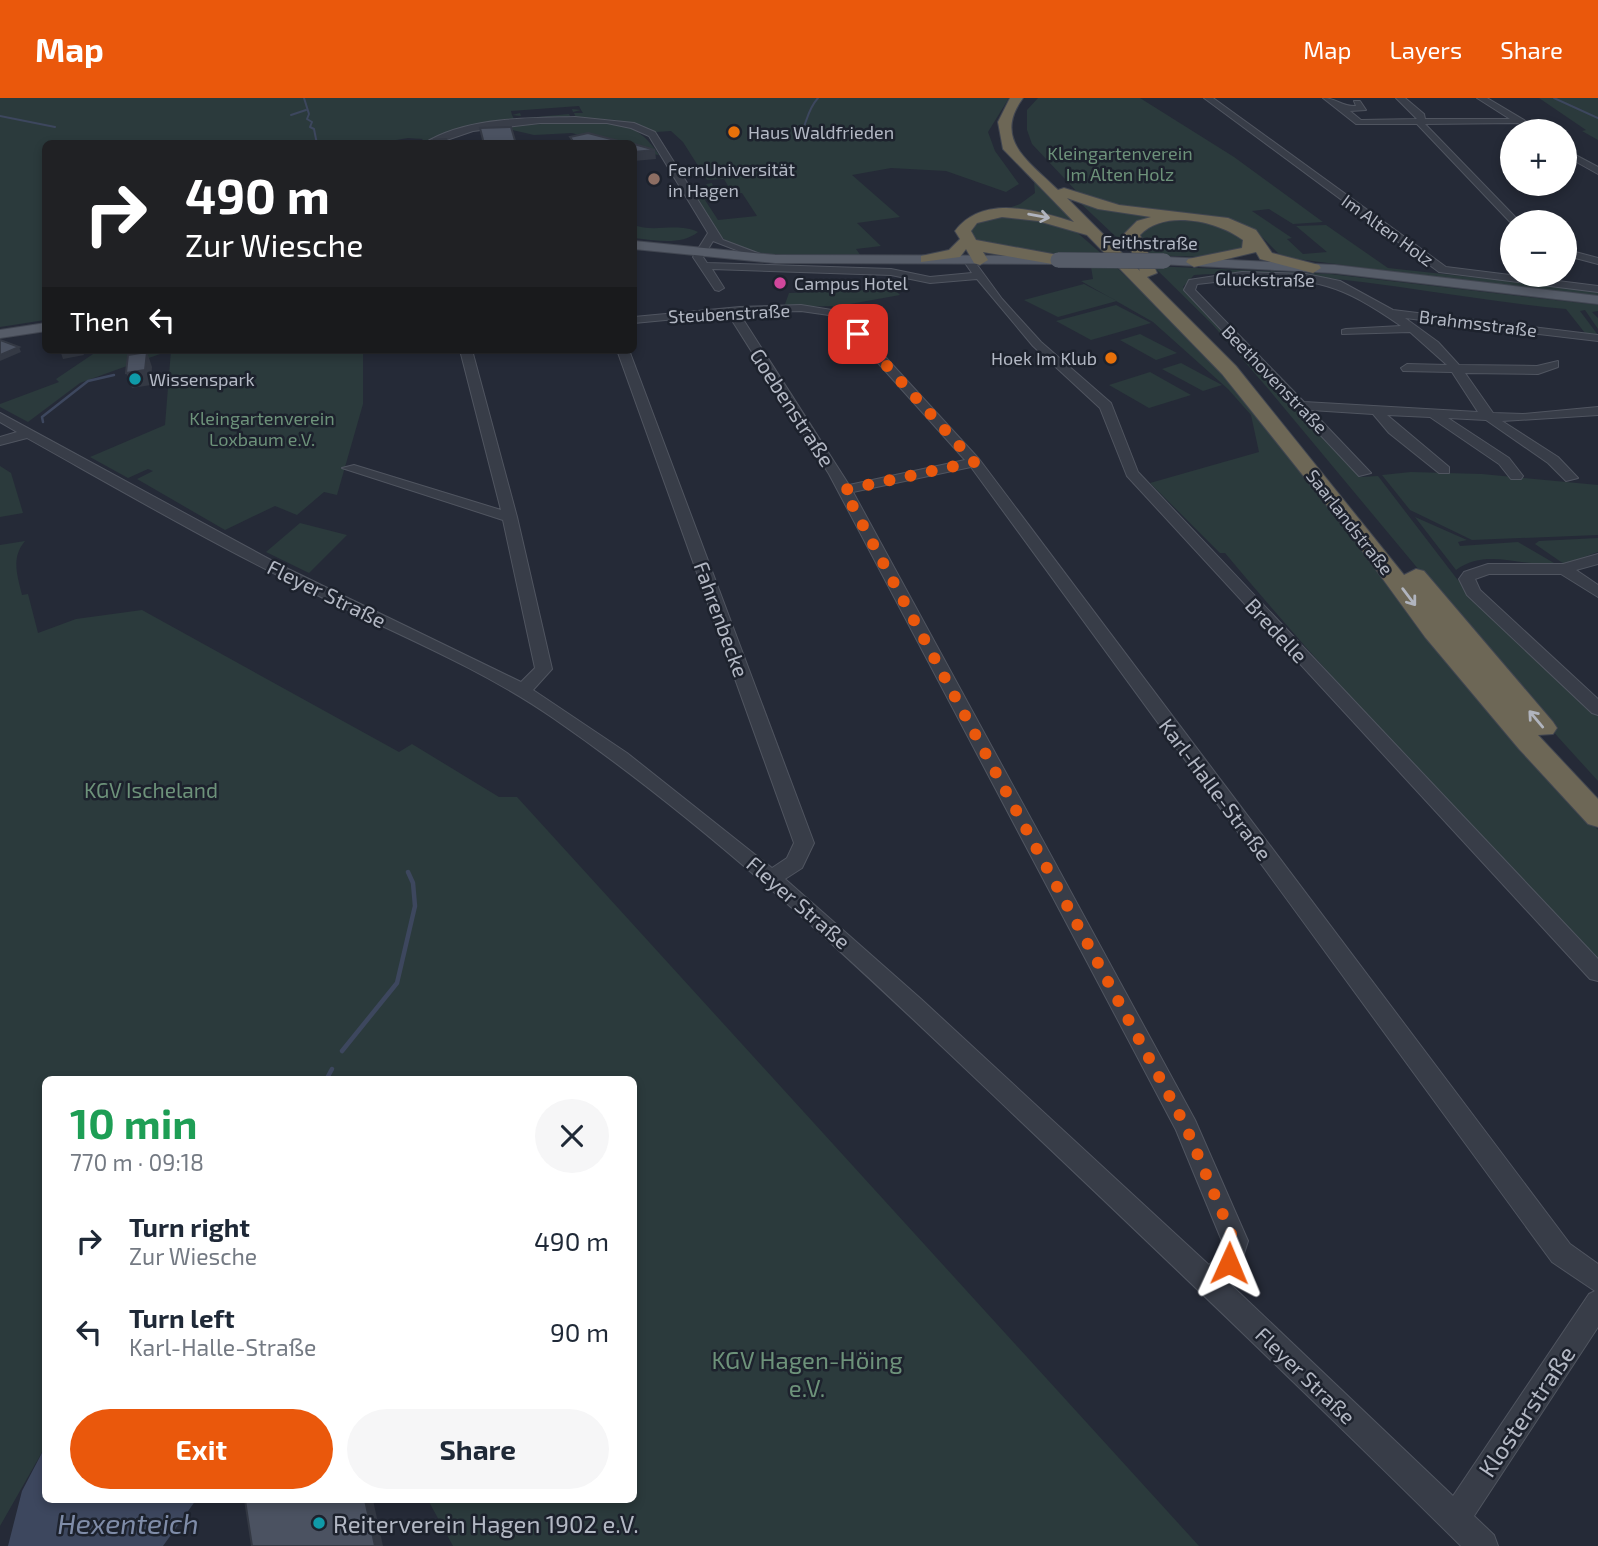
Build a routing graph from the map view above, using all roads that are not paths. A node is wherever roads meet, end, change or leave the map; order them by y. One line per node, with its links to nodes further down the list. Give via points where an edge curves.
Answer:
1 (1017, 98): 15 (highway, Saarlandstraße, via 1002,125 1009,146)
2 (1030, 98): 17 (highway, Saarlandstraße, via 1016,119 1016,137)
3 (1208, 98): 37 (street, Im Alten Holz, via 1443,270)
4 (1326, 98): 9 (street)
5 (1400, 98): 11 (street, via 1421,116)
6 (1500, 98): 7 (street)
7 (1483, 99): 10 (street)
8 (1357, 103): 9 (street, via 1363,108)
9 (1341, 109): 11 (street, via 1359,122)
10 (1516, 119)
11 (1420, 121): 12 (street); 18 (street)
12 (1500, 121)
13 (437, 140): 20 (street, via 463,130 506,124 580,120 634,125 658,142)
14 (1577, 159): 16 (street)
15 (1028, 170): 19 (highway, Saarlandstraße); 21 (highway, via 1028,195 961,223 956,231)
16 (1598, 172)
17 (1063, 192): 25 (highway, via 1119,209 1223,221 1251,233); 34 (highway, Saarlandstraße)
18 (1503, 210)
19 (1094, 234): 21 (highway, one-way to 19, via 964,226 999,213 1043,216); 77 (highway, Saarlandstraße, one-way to 77, via 1228,370 1361,533 1434,632)
20 (712, 235): 23 (street); 26 (street, via 726,247)
21 (965, 243): 27 (highway, via 954,254); 28 (highway); 31 (highway)
22 (637, 245): 23 (main road, Feithstraße)
23 (699, 251): 26 (main road, Feithstraße); 32 (street, via 698,258)
24 (1577, 255): 30 (street)
25 (1257, 257): 29 (highway); 33 (highway); 34 (highway, via 1251,238 1229,224 1189,217 1152,221 1132,234)
26 (771, 259): 27 (main road, Feithstraße)
27 (927, 259): 31 (main road, Feithstraße)
28 (1058, 260): 29 (main road, Feithstraße, bridge); 31 (main road, Feithstraße)
29 (1194, 261)
30 (1598, 261)
31 (975, 265): 32 (street, Feithstraße, via 930,280 891,272); 79 (street, Bredelle, via 1037,344 1106,406 1132,473)
32 (706, 266): 36 (street)
33 (1313, 268): 38 (main road)
34 (1149, 273): 76 (highway, Saarlandstraße, one-way to 34, via 1551,738 1241,367)
35 (1191, 284): 41 (street, Gluckstraße, via 1227,276 1322,280 1346,288); 55 (street, Beethovenstraße, via 1189,290)
36 (719, 288)
37 (1598, 289)
38 (1598, 300)
39 (824, 310): 40 (street, Steubenstraße); 63 (street, Karl-Halle-Straße, via 839,314)
40 (732, 311): 42 (street, Steubenstraße); 69 (street, Goebenstraße)
41 (1385, 312): 44 (street, Gluckstraße); 47 (street, Brahmsstraße)
42 (637, 320)
43 (42, 328): 46 (main road)
44 (1411, 329): 45 (street); 53 (street, Gluckstraße)
45 (1346, 332)
46 (0, 334)
47 (1570, 335): 48 (street, Brahmsstraße); 49 (street, Brahmsstraße)
48 (1598, 338)
49 (1598, 348)
50 (467, 354): 70 (street)
51 (624, 354): 78 (street, Fahrenbecke, via 804,843 795,863)
52 (1554, 365): 53 (street, via 1538,370)
53 (1453, 366): 54 (street); 60 (street, Gluckstraße)
54 (1407, 368)
55 (1300, 406): 56 (street); 66 (street, Beethovenstraße)
56 (1378, 411): 58 (street); 65 (street, via 1394,430)
57 (1598, 411): 60 (street)
58 (1434, 415): 60 (street); 67 (street, via 1504,461)
59 (0, 416): 61 (street, Fleyer Straße)
60 (1490, 417): 68 (street, via 1554,459)
61 (29, 433): 62 (street); 74 (street, Fleyer Straße, via 233,546)
62 (0, 441)
63 (974, 462): 69 (street); 80 (street, Karl-Halle-Straße, via 1561,1253)
64 (349, 468): 70 (street)
65 (1444, 470)
66 (1364, 473)
67 (1516, 476)
68 (1571, 478)
69 (844, 490): 81 (street, Goebenstraße, via 1186,1127 1234,1241 1229,1263)
70 (510, 517): 74 (street, via 544,669)
71 (1598, 559): 72 (street)
72 (1564, 569): 73 (street); 75 (street, via 1488,569 1475,571 1467,579 1473,592)
73 (1598, 592)
74 (522, 691): 78 (street, Fleyer Straße, via 607,748)
75 (1598, 709)
76 (1598, 788)
77 (1598, 817)
78 (773, 877): 81 (street, Fleyer Straße)
79 (1598, 973)
80 (1598, 1280)
81 (1210, 1283): 83 (street, Fleyer Straße)
82 (1598, 1303): 83 (street, Klosterstraße)
83 (1455, 1518): 84 (street, Fleyer Straße)
84 (1483, 1546)

